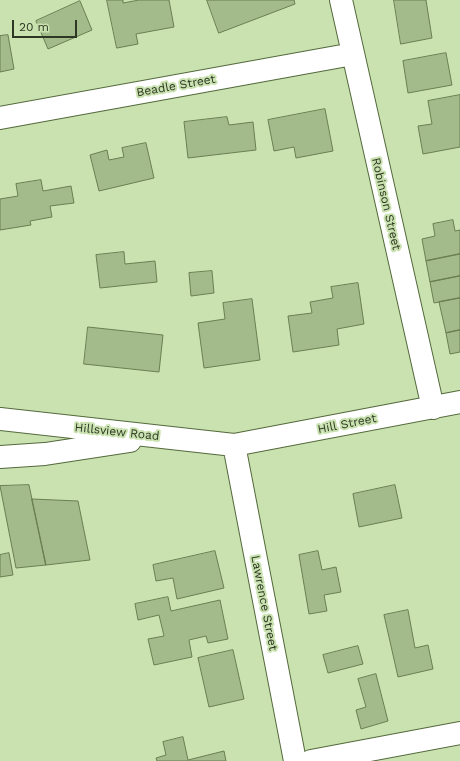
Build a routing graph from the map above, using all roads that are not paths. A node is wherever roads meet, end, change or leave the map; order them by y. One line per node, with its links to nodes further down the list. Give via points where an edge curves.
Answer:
1 (341, 0): 2 (street, Robinson Street)
2 (353, 54): 3 (street, Beadle Street); 5 (street, Robinson Street)
3 (0, 118)
4 (460, 402): 5 (street, Hill Street)
5 (432, 408): 8 (street, Hill Street)
6 (0, 420): 7 (street, Hillsview Road)
7 (161, 437): 8 (street, Hillsview Road); 9 (street, via 45,454)
8 (234, 445): 11 (street, Lawrence Street)
9 (0, 457)
10 (460, 733): 12 (street)
11 (295, 761)
12 (311, 761)

